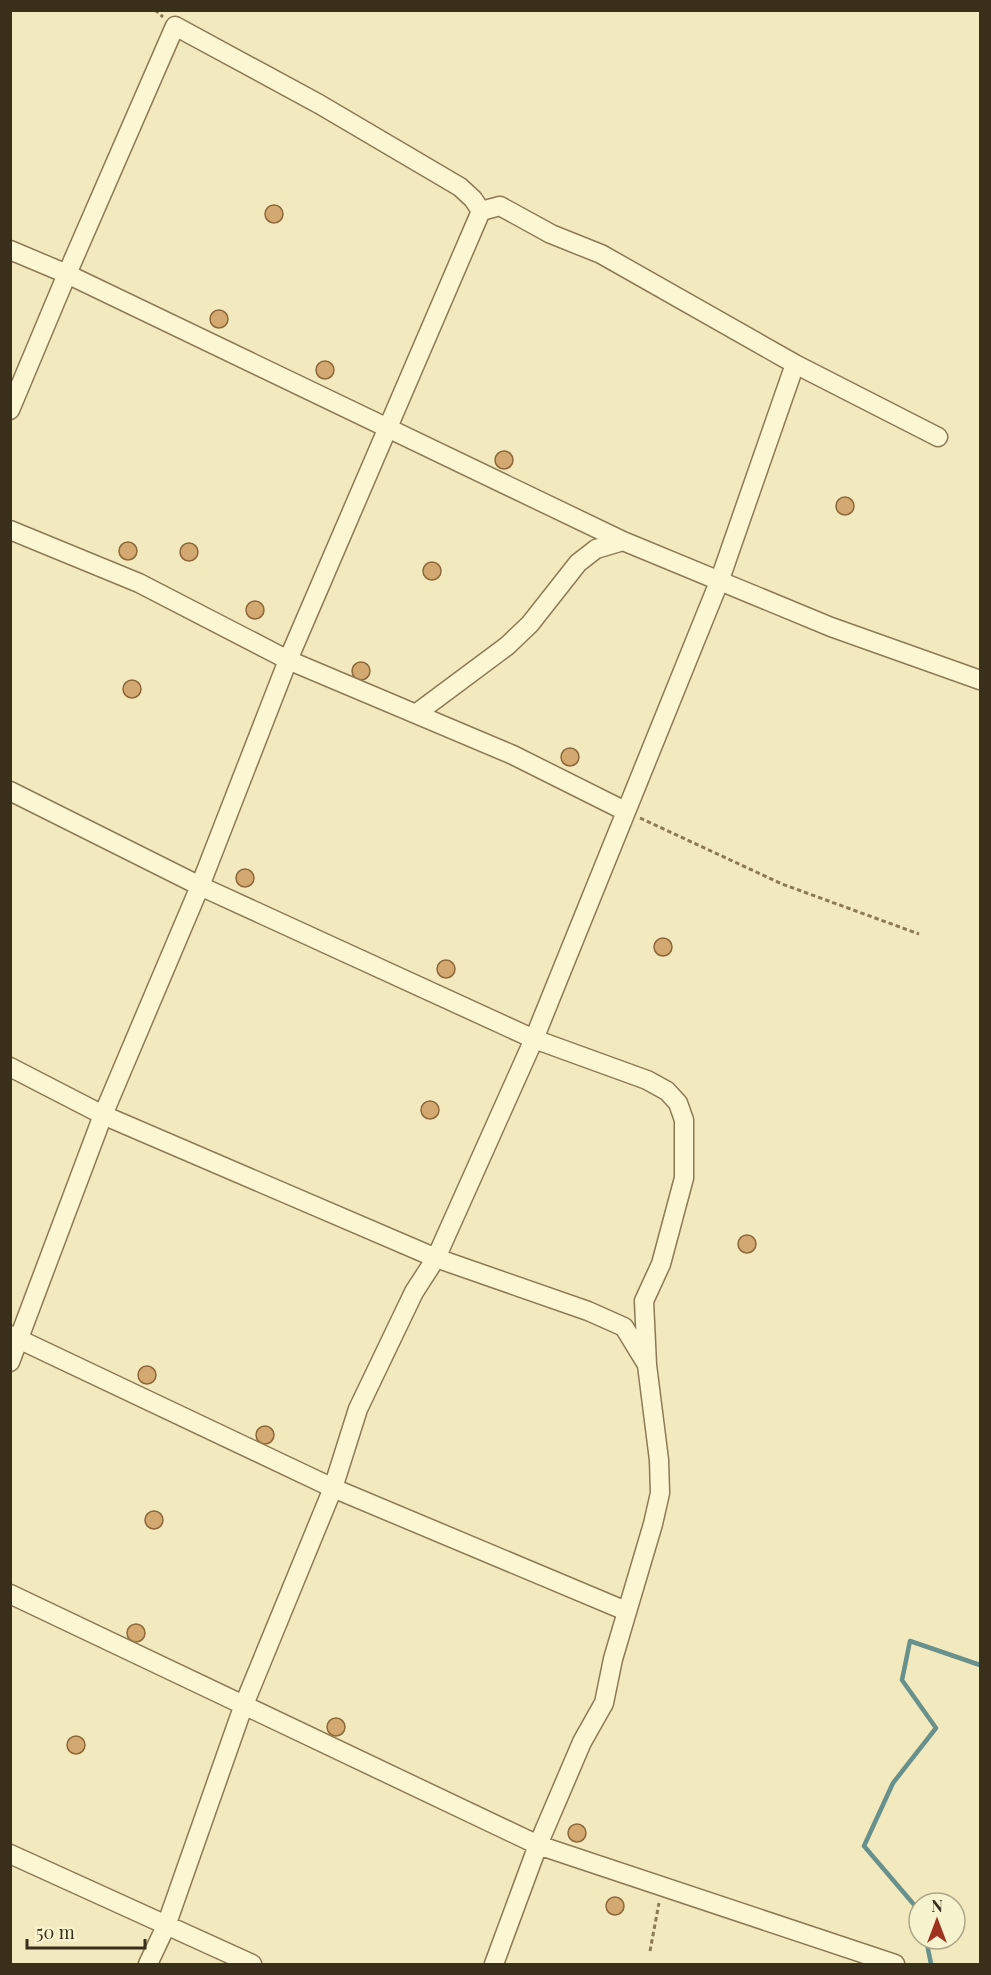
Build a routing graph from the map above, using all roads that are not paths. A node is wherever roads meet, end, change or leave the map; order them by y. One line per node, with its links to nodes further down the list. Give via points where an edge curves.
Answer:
1 (481, 212): 3 (street, via 460,188 319,104 176,26); 4 (street, via 500,206 551,234 601,254); 6 (street)
2 (10, 250): 3 (street)
3 (67, 274): 5 (street); 6 (street)
4 (795, 364): 7 (street); 10 (street)
5 (10, 410)
6 (386, 428): 9 (street); 11 (street)
7 (938, 436)
8 (10, 530): 11 (street, via 139,583)
9 (623, 541): 10 (street); 13 (street, via 596,549 578,563 530,624 507,646)
10 (719, 582): 12 (street, via 861,639); 15 (street)
11 (288, 660): 13 (street); 16 (street)
12 (981, 680)
13 (417, 713): 15 (street)
14 (10, 791): 16 (street)
15 (625, 811): 17 (street)
16 (200, 886): 17 (street); 19 (street)
17 (534, 1039): 20 (street); 23 (street, via 647,1080 667,1091 678,1103 686,1146 684,1178 661,1264 644,1300)
18 (10, 1066): 19 (street)
19 (103, 1115): 20 (street); 21 (street)
20 (436, 1258): 23 (street, via 624,1327); 24 (street, via 414,1292 358,1408)
21 (15, 1337): 22 (street); 24 (street)
22 (10, 1362)
23 (647, 1365): 26 (street, via 660,1493)
24 (333, 1488): 26 (street); 27 (street)
25 (10, 1594): 27 (street)
26 (626, 1611): 28 (street, via 604,1703 582,1742)
27 (243, 1707): 28 (street); 30 (street)
28 (538, 1845): 33 (street); 34 (street)
29 (10, 1854): 30 (street)
30 (166, 1926): 31 (street); 32 (street)
31 (148, 1965)
32 (252, 1965)
33 (494, 1965)
34 (895, 1965)

